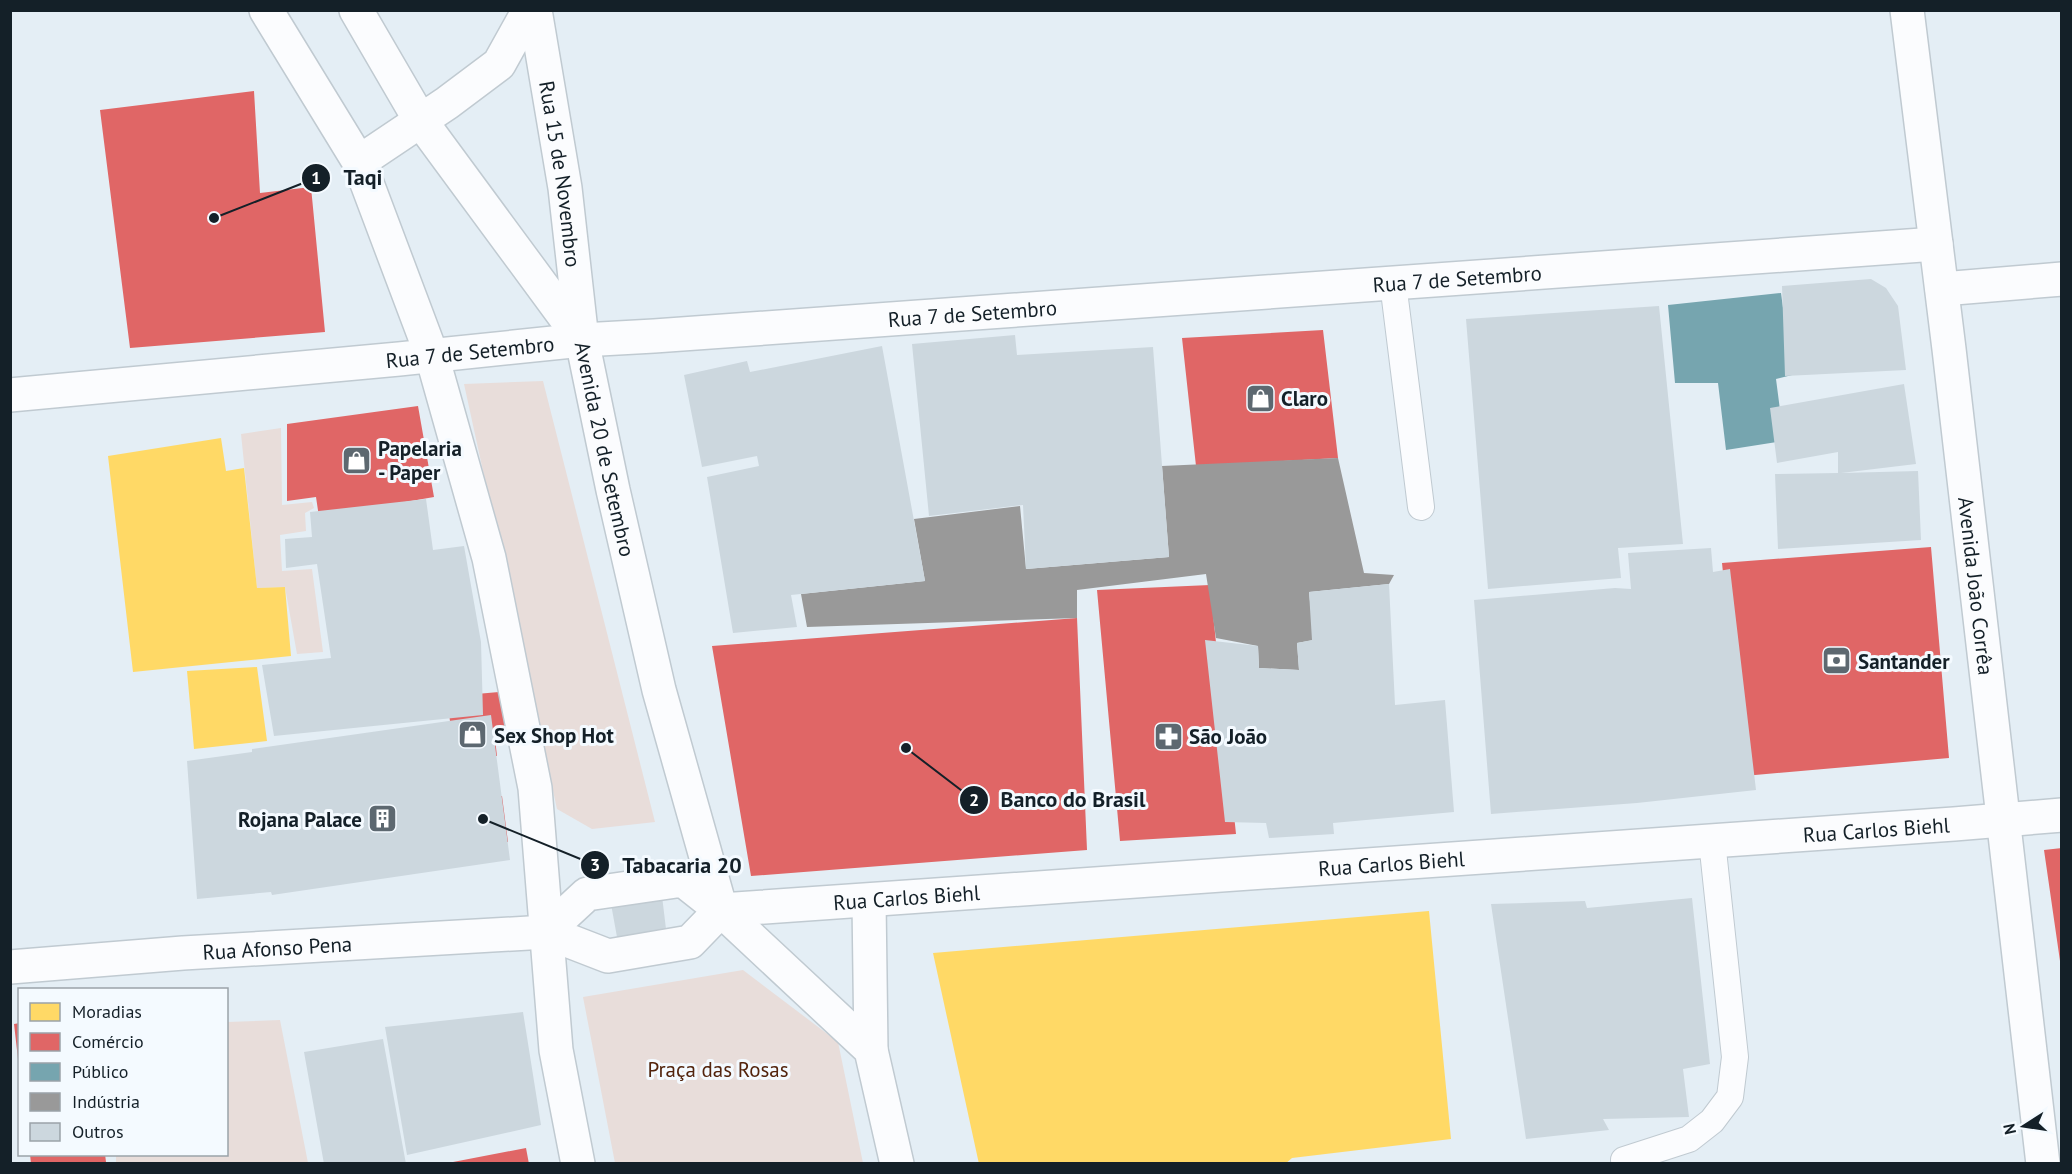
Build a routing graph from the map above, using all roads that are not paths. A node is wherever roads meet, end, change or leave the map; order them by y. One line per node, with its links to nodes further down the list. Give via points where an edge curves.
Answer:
1 (266, 10): 7 (street)
2 (356, 10): 6 (street, Avenida 20 de Setembro)
3 (529, 10): 6 (street, via 499,64)
4 (535, 10): 12 (street, Rua 15 de Novembro, via 565,188)
5 (1907, 10): 8 (street, Avenida João Corrêa)
6 (420, 120): 7 (street); 12 (street, Avenida 20 de Setembro)
7 (358, 162): 13 (street)
8 (1936, 244): 10 (street, Rua 7 de Setembro); 11 (street, Avenida João Corrêa)
9 (2061, 279): 11 (street)
10 (1393, 283): 12 (street, Rua 7 de Setembro); 15 (lane)
11 (1942, 289): 17 (street, Avenida João Corrêa)
12 (582, 339): 13 (street, Rua 7 de Setembro); 20 (street, Avenida 20 de Setembro, via 612,490 659,690)
13 (432, 356): 14 (street, Rua 7 de Setembro); 21 (street, via 489,558 533,777)
14 (10, 394)
15 (1421, 507)
16 (2061, 815): 17 (street, Rua Carlos Biehl)
17 (2003, 820): 18 (street, Rua Carlos Biehl); 27 (street, Avenida João Corrêa)
18 (1712, 841): 19 (street, Rua Carlos Biehl); 24 (lane, via 1735,1057 1730,1097 1712,1121 1689,1139)
19 (869, 901): 20 (street, Rua Carlos Biehl); 23 (street)
20 (721, 910): 21 (street, via 690,942 608,956); 21 (street, via 683,880 587,894); 23 (street)
21 (546, 932): 22 (street, Rua Afonso Pena); 25 (street, via 556,1050)
22 (10, 967)
23 (871, 1050): 26 (street)
24 (1624, 1160)
25 (579, 1164)
26 (897, 1164)
27 (2043, 1164)

